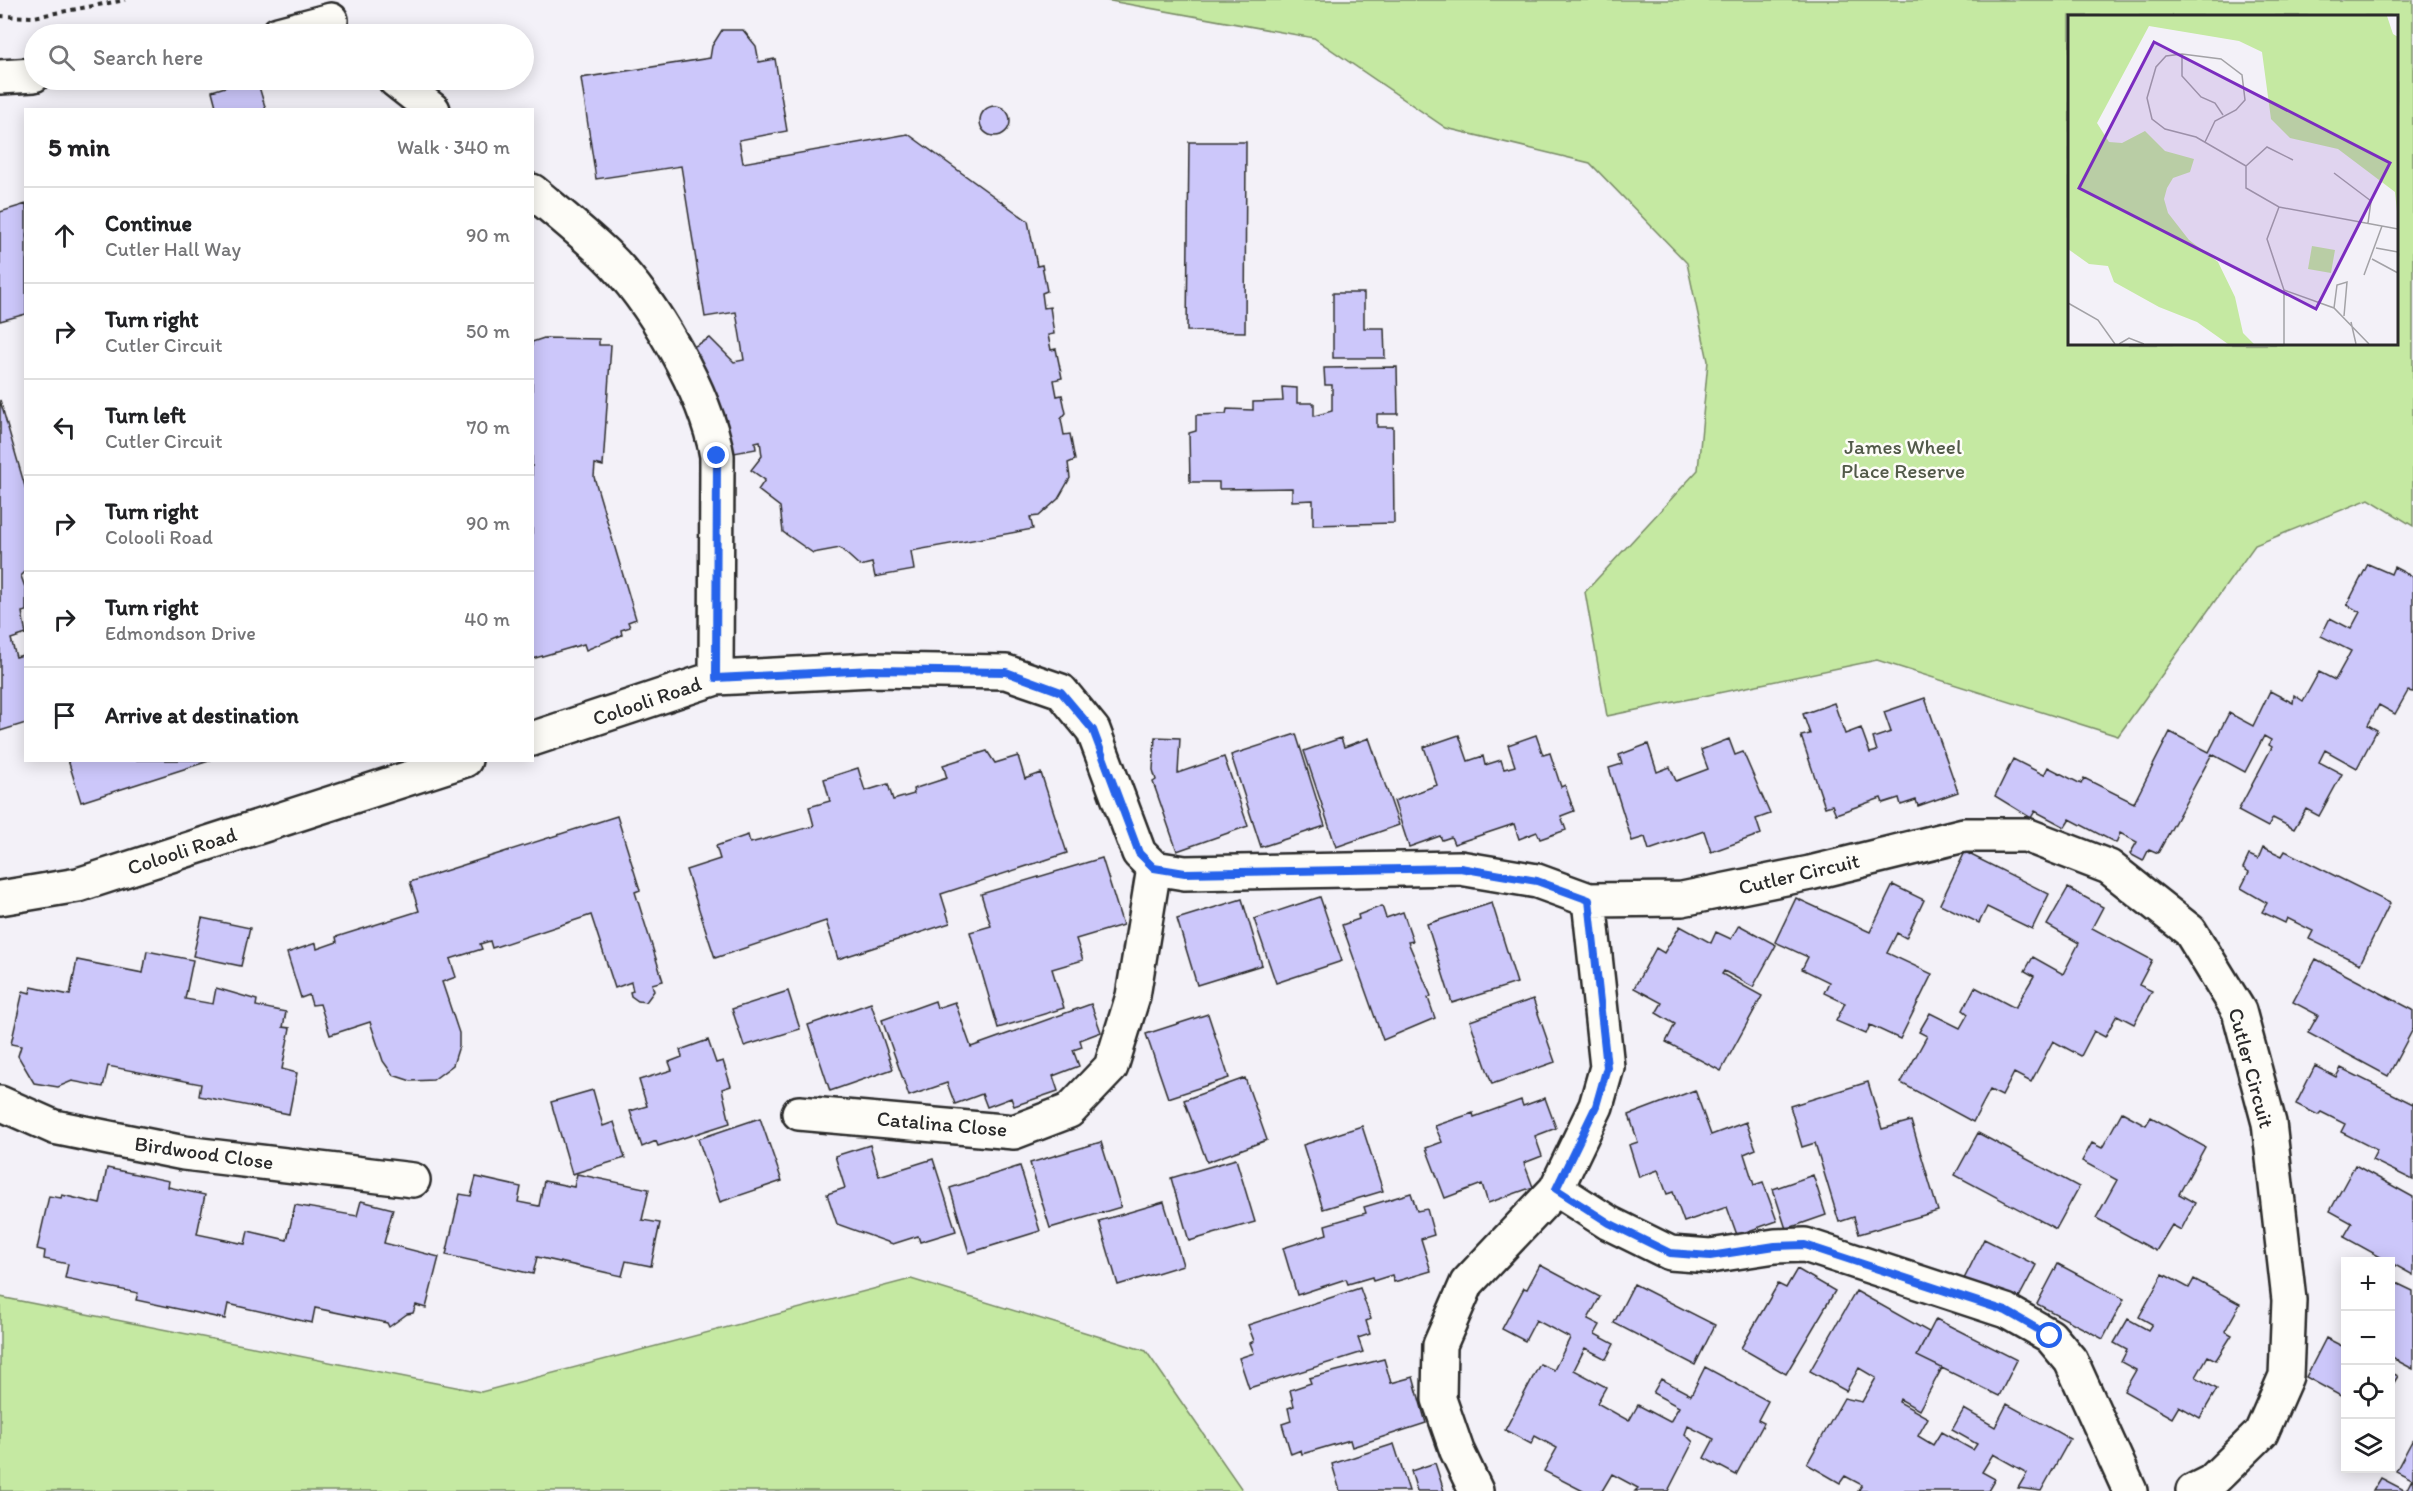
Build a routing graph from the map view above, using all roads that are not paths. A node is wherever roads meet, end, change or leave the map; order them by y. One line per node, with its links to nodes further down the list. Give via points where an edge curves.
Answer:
1 (333, 18): 2 (street)
2 (312, 24)
3 (24, 76): 4 (street)
4 (0, 77)
5 (408, 90): 6 (street)
6 (430, 108)
7 (534, 193): 8 (street, via 607,255 639,294 684,366 712,428 717,456)
8 (716, 678): 9 (street, Colooli Road); 11 (street, Colooli Road, via 872,670 1006,672 1061,692 1093,730 1130,833 1139,853)
9 (534, 738)
10 (459, 762): 12 (street, Colooli Road, via 78,885)
11 (1154, 868): 13 (street, Cutler Circuit, via 1185,873 1460,868 1537,881); 15 (street, Catalina Close, via 1133,996 1111,1067 1069,1111 1014,1132)
12 (0, 898)
13 (1589, 900): 17 (street, via 1607,1067 1596,1106); 20 (street, Cutler Circuit, via 1682,899 1964,835 2026,835 2109,867 2190,931 2240,1011 2269,1123 2289,1300 2286,1376 2261,1432 2211,1482)
14 (0, 1103): 16 (street, Birdwood Close, via 54,1127 184,1153)
15 (799, 1113)
16 (413, 1180)
17 (1556, 1189): 18 (street, via 1467,1283 1440,1345 1439,1399); 19 (street, via 1609,1223 1670,1253 1710,1256 1805,1245 2006,1311 2050,1336 2071,1361)
18 (1476, 1491)
19 (2130, 1491)
20 (2193, 1491)

